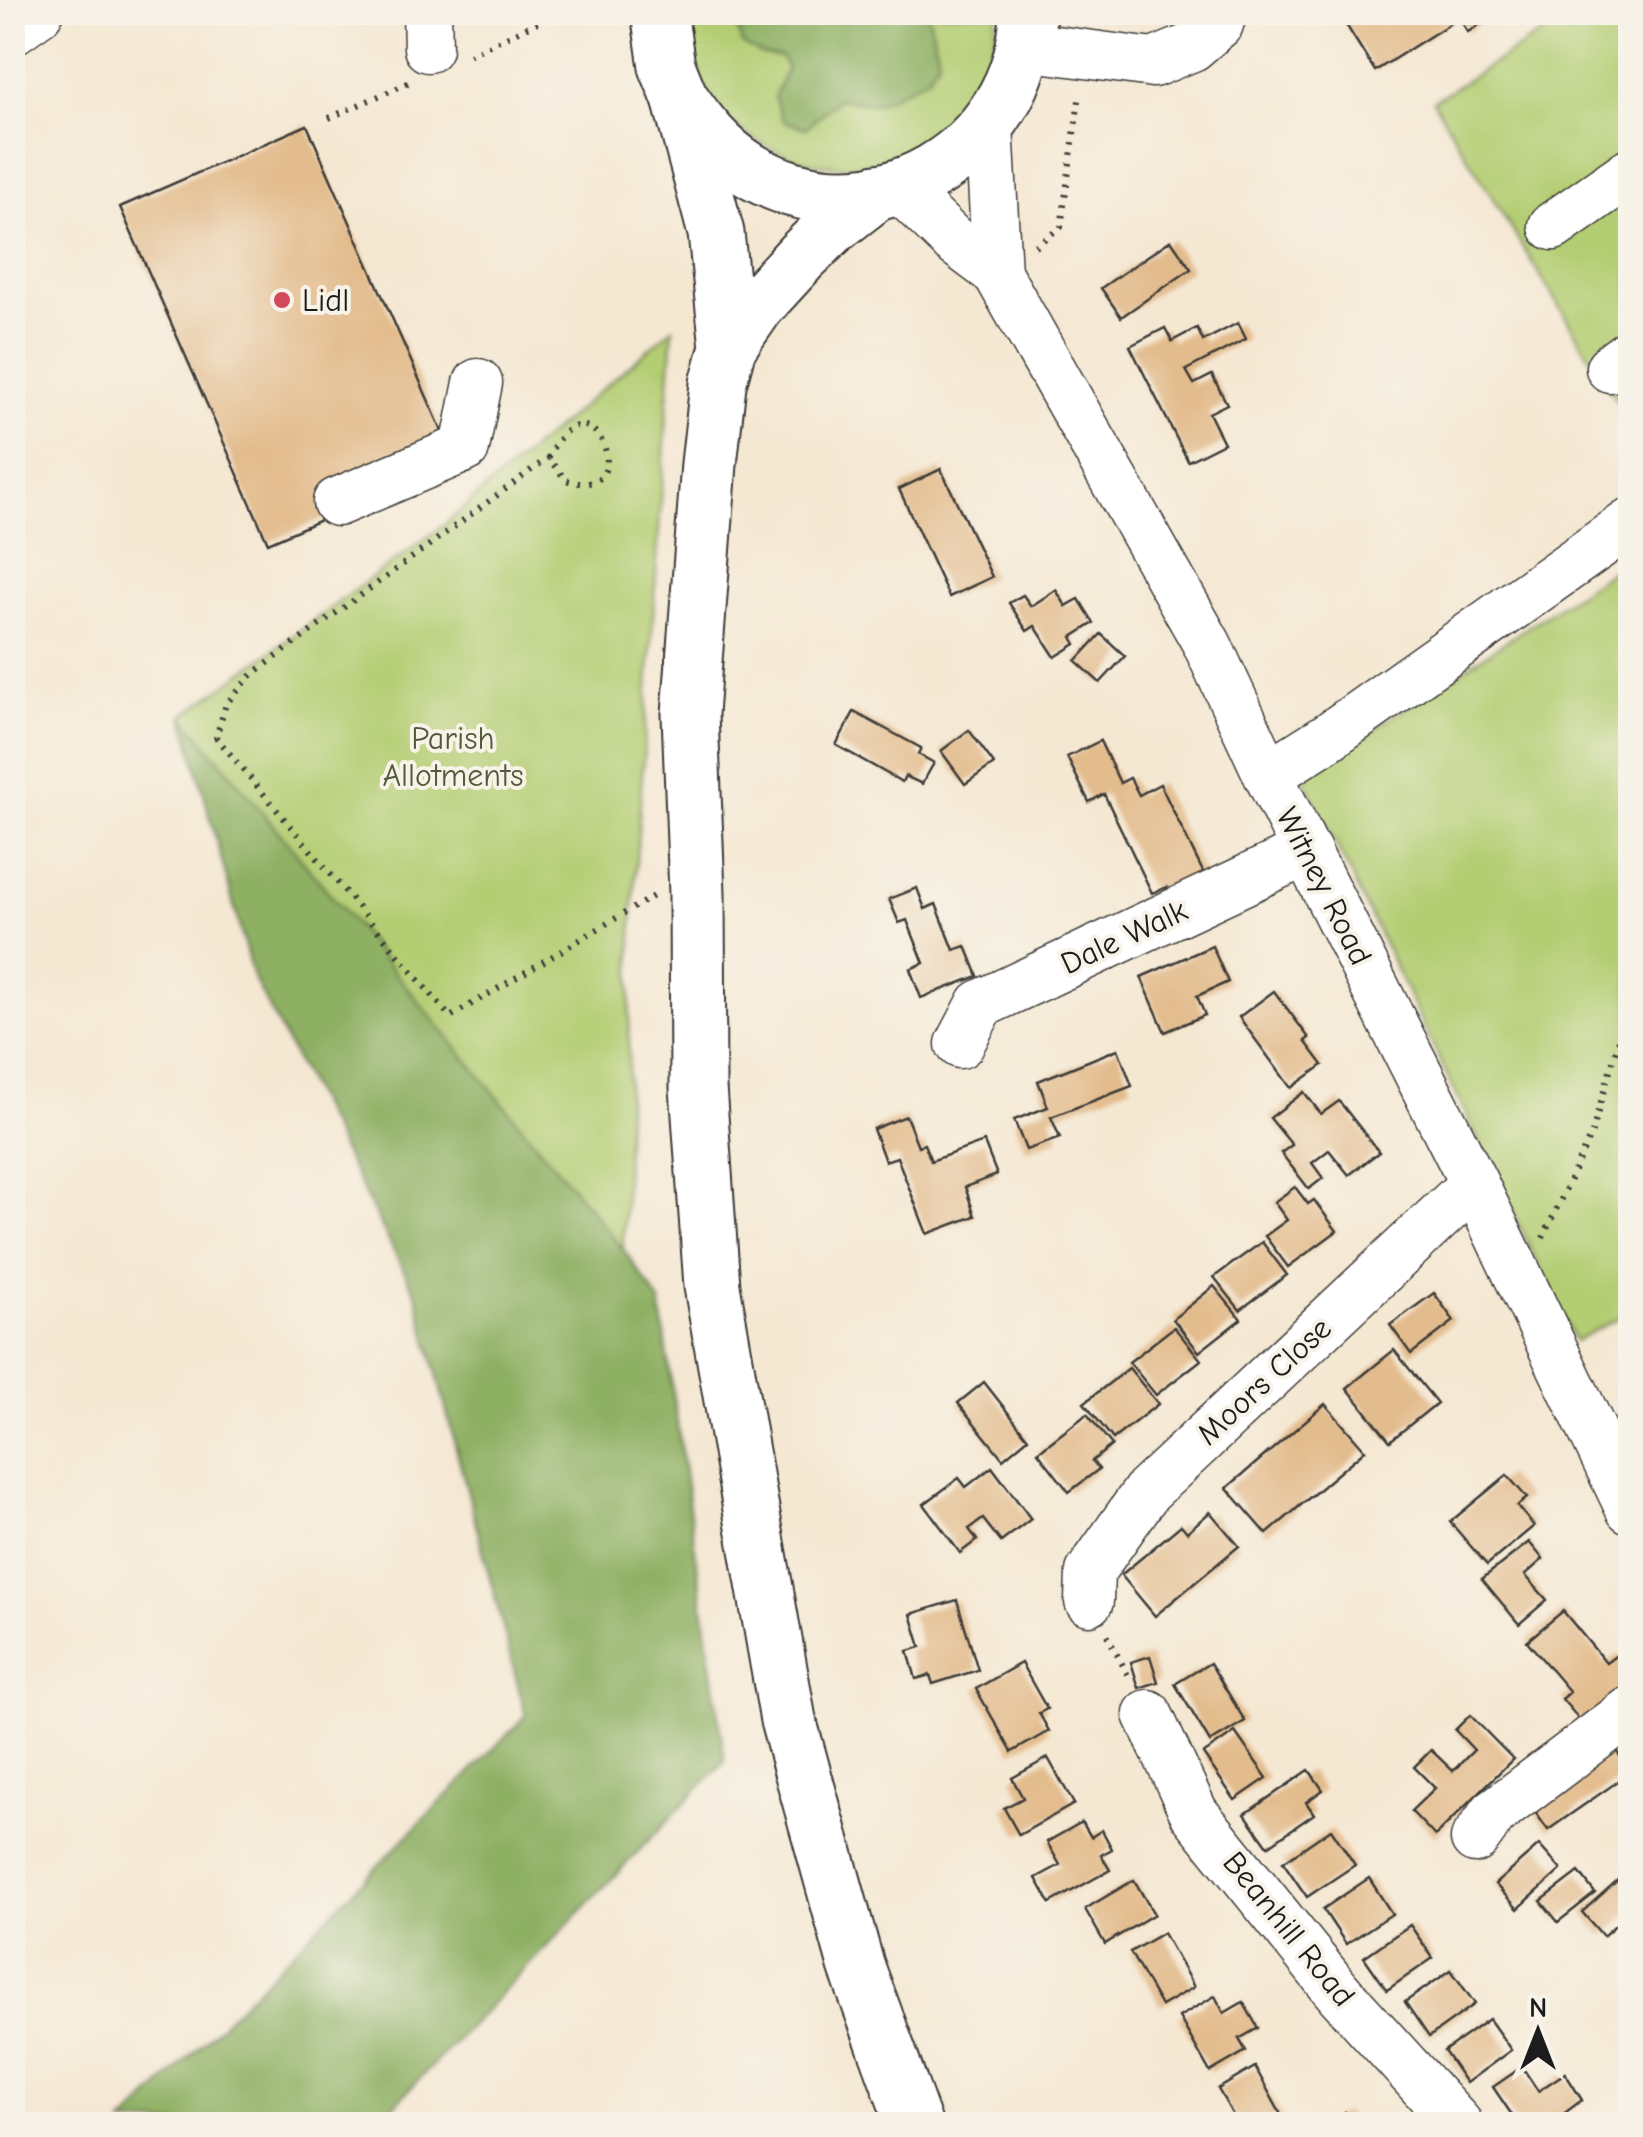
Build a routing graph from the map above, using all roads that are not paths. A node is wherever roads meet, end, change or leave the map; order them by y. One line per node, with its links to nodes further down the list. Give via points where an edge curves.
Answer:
1 (39, 12): 5 (street)
2 (1223, 12): 4 (street, via 1192,48 1153,63 1086,52)
3 (656, 19): 6 (main road)
4 (1026, 29): 7 (main road, via 1020,68)
5 (12, 31)
6 (680, 98): 9 (main road, via 721,150 778,184 844,196); 12 (main road, via 716,233)
7 (988, 126): 9 (main road, via 939,169); 11 (street, Witney Road)
8 (1630, 172): 10 (street)
9 (887, 190): 11 (street, Witney Road); 12 (main road, via 801,257)
10 (1553, 226)
11 (997, 273): 16 (street, Witney Road, via 1207,644)
12 (728, 347): 25 (main road, via 709,464 690,714 698,1087 712,1286 788,1720 856,1965)
13 (478, 384): 14 (street, via 465,448)
14 (337, 502)
15 (1630, 524): 16 (street)
16 (1268, 775): 17 (street, Witney Road)
17 (1307, 851): 18 (street, Dale Walk, via 981,1004); 19 (street, Witney Road)
18 (960, 1044)
19 (1474, 1184): 20 (street, Witney Road); 21 (street, Moors Close, via 1147,1491 1090,1572)
20 (1630, 1509)
21 (1089, 1601)
22 (1630, 1711): 24 (street, via 1494,1813)
23 (1148, 1714): 26 (street, Beanhill Road, via 1194,1813 1339,1992)
24 (1475, 1839)
25 (914, 2124)
26 (1458, 2124)

